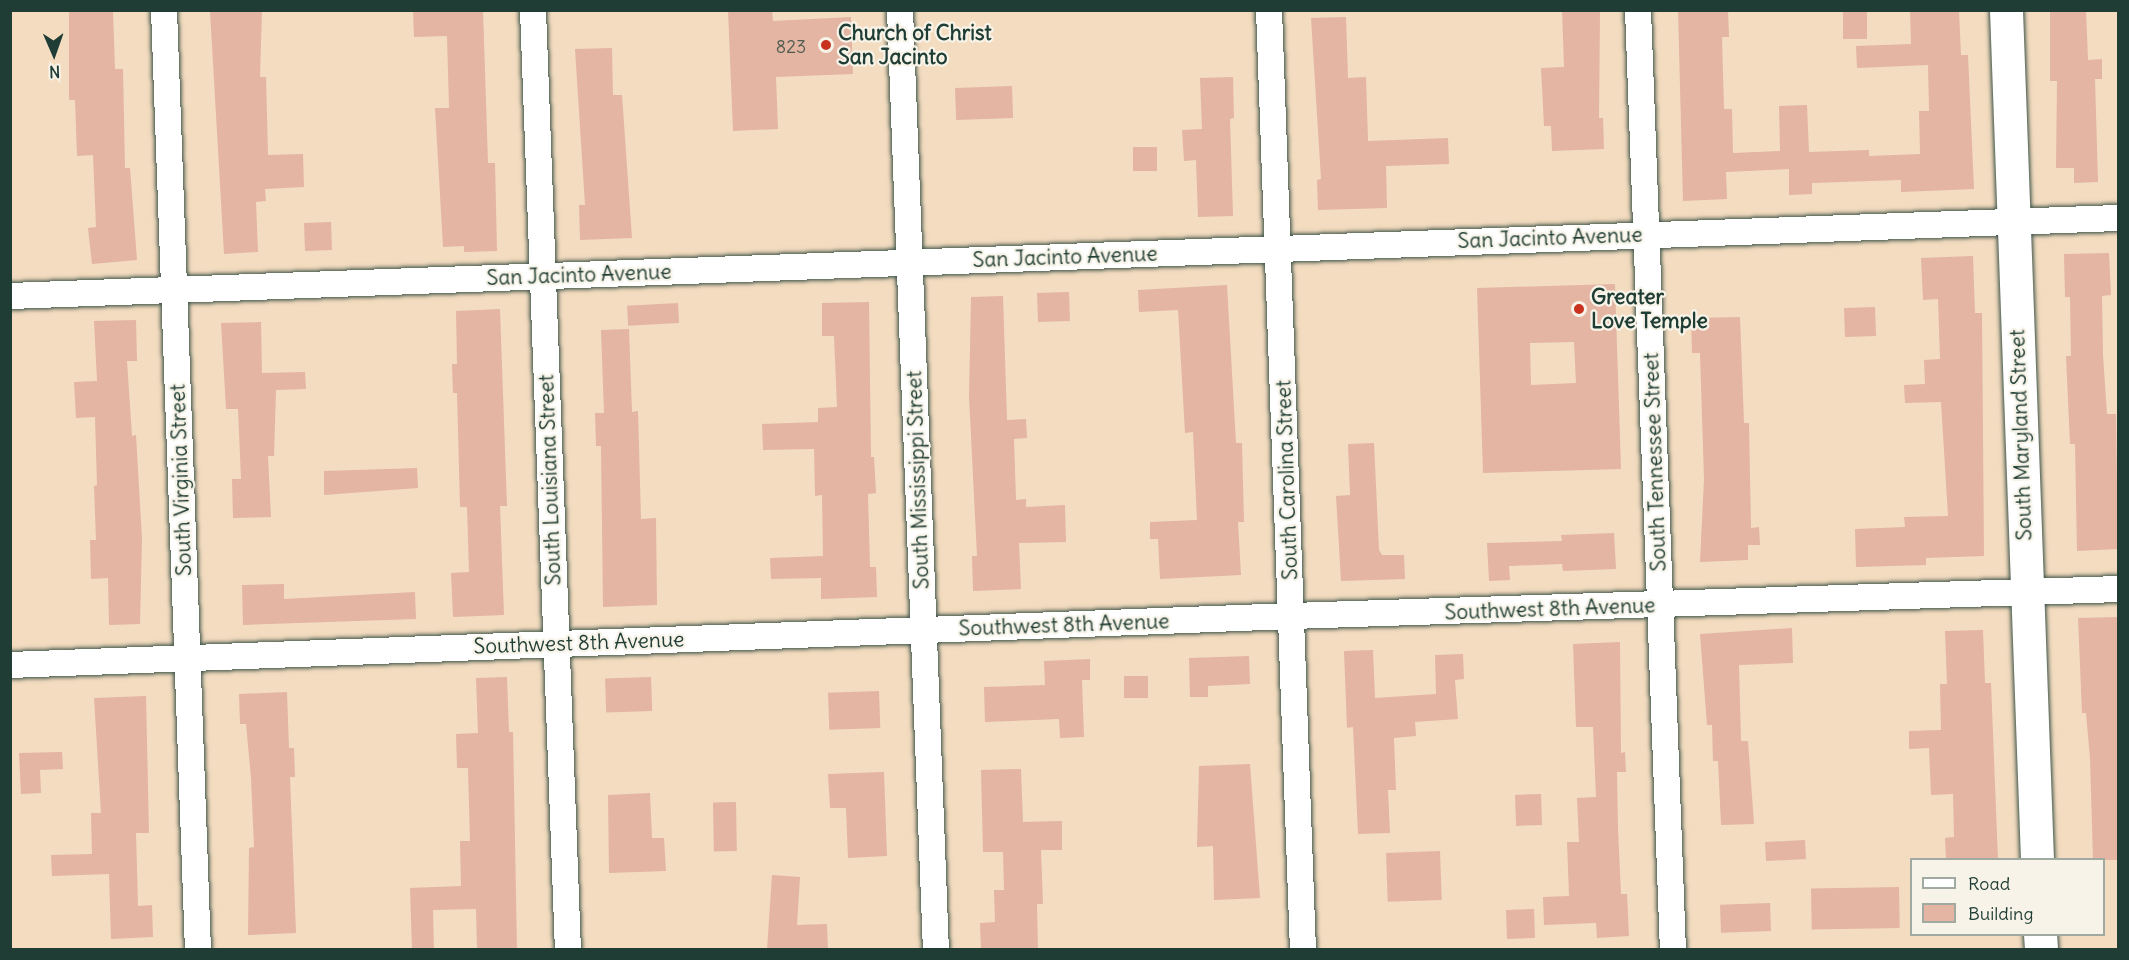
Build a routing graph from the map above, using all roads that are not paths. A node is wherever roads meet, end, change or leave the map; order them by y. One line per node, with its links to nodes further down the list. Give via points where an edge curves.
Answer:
1 (164, 10): 13 (street, South Virginia Street)
2 (533, 10): 12 (street, South Louisiana Street)
3 (900, 10): 11 (street, South Mississippi Street)
4 (1269, 10): 10 (street, South Carolina Street)
5 (1638, 10): 9 (street, South Tennessee Street)
6 (2006, 10): 8 (street, South Maryland Street)
7 (2118, 218): 8 (street, San Jacinto Avenue)
8 (2014, 222): 9 (street, San Jacinto Avenue); 16 (street, South Maryland Street)
9 (1646, 235): 10 (street, San Jacinto Avenue); 17 (street, South Tennessee Street)
10 (1277, 249): 11 (street, San Jacinto Avenue); 18 (street, South Carolina Street)
11 (910, 263): 12 (street, San Jacinto Avenue); 19 (street, South Mississippi Street)
12 (543, 277): 13 (street, San Jacinto Avenue); 20 (street, South Louisiana Street)
13 (174, 290): 14 (street, San Jacinto Avenue); 21 (street, South Virginia Street)
14 (10, 296)
15 (2118, 589): 16 (street, Southwest 8th Avenue)
16 (2027, 592): 17 (street, Southwest 8th Avenue); 23 (street, South Maryland Street)
17 (1660, 605): 18 (street, Southwest 8th Avenue); 28 (street, South Tennessee Street)
18 (1292, 616): 19 (street, Southwest 8th Avenue); 27 (street, South Carolina Street)
19 (924, 630): 20 (street, Southwest 8th Avenue); 26 (street, South Mississippi Street)
20 (556, 645): 21 (street, Southwest 8th Avenue); 25 (street, South Louisiana Street)
21 (188, 658): 22 (street, Southwest 8th Avenue); 24 (street, South Virginia Street)
22 (10, 665)
23 (2037, 858)
24 (198, 950)
25 (568, 950)
26 (936, 950)
27 (1304, 950)
28 (1672, 950)

